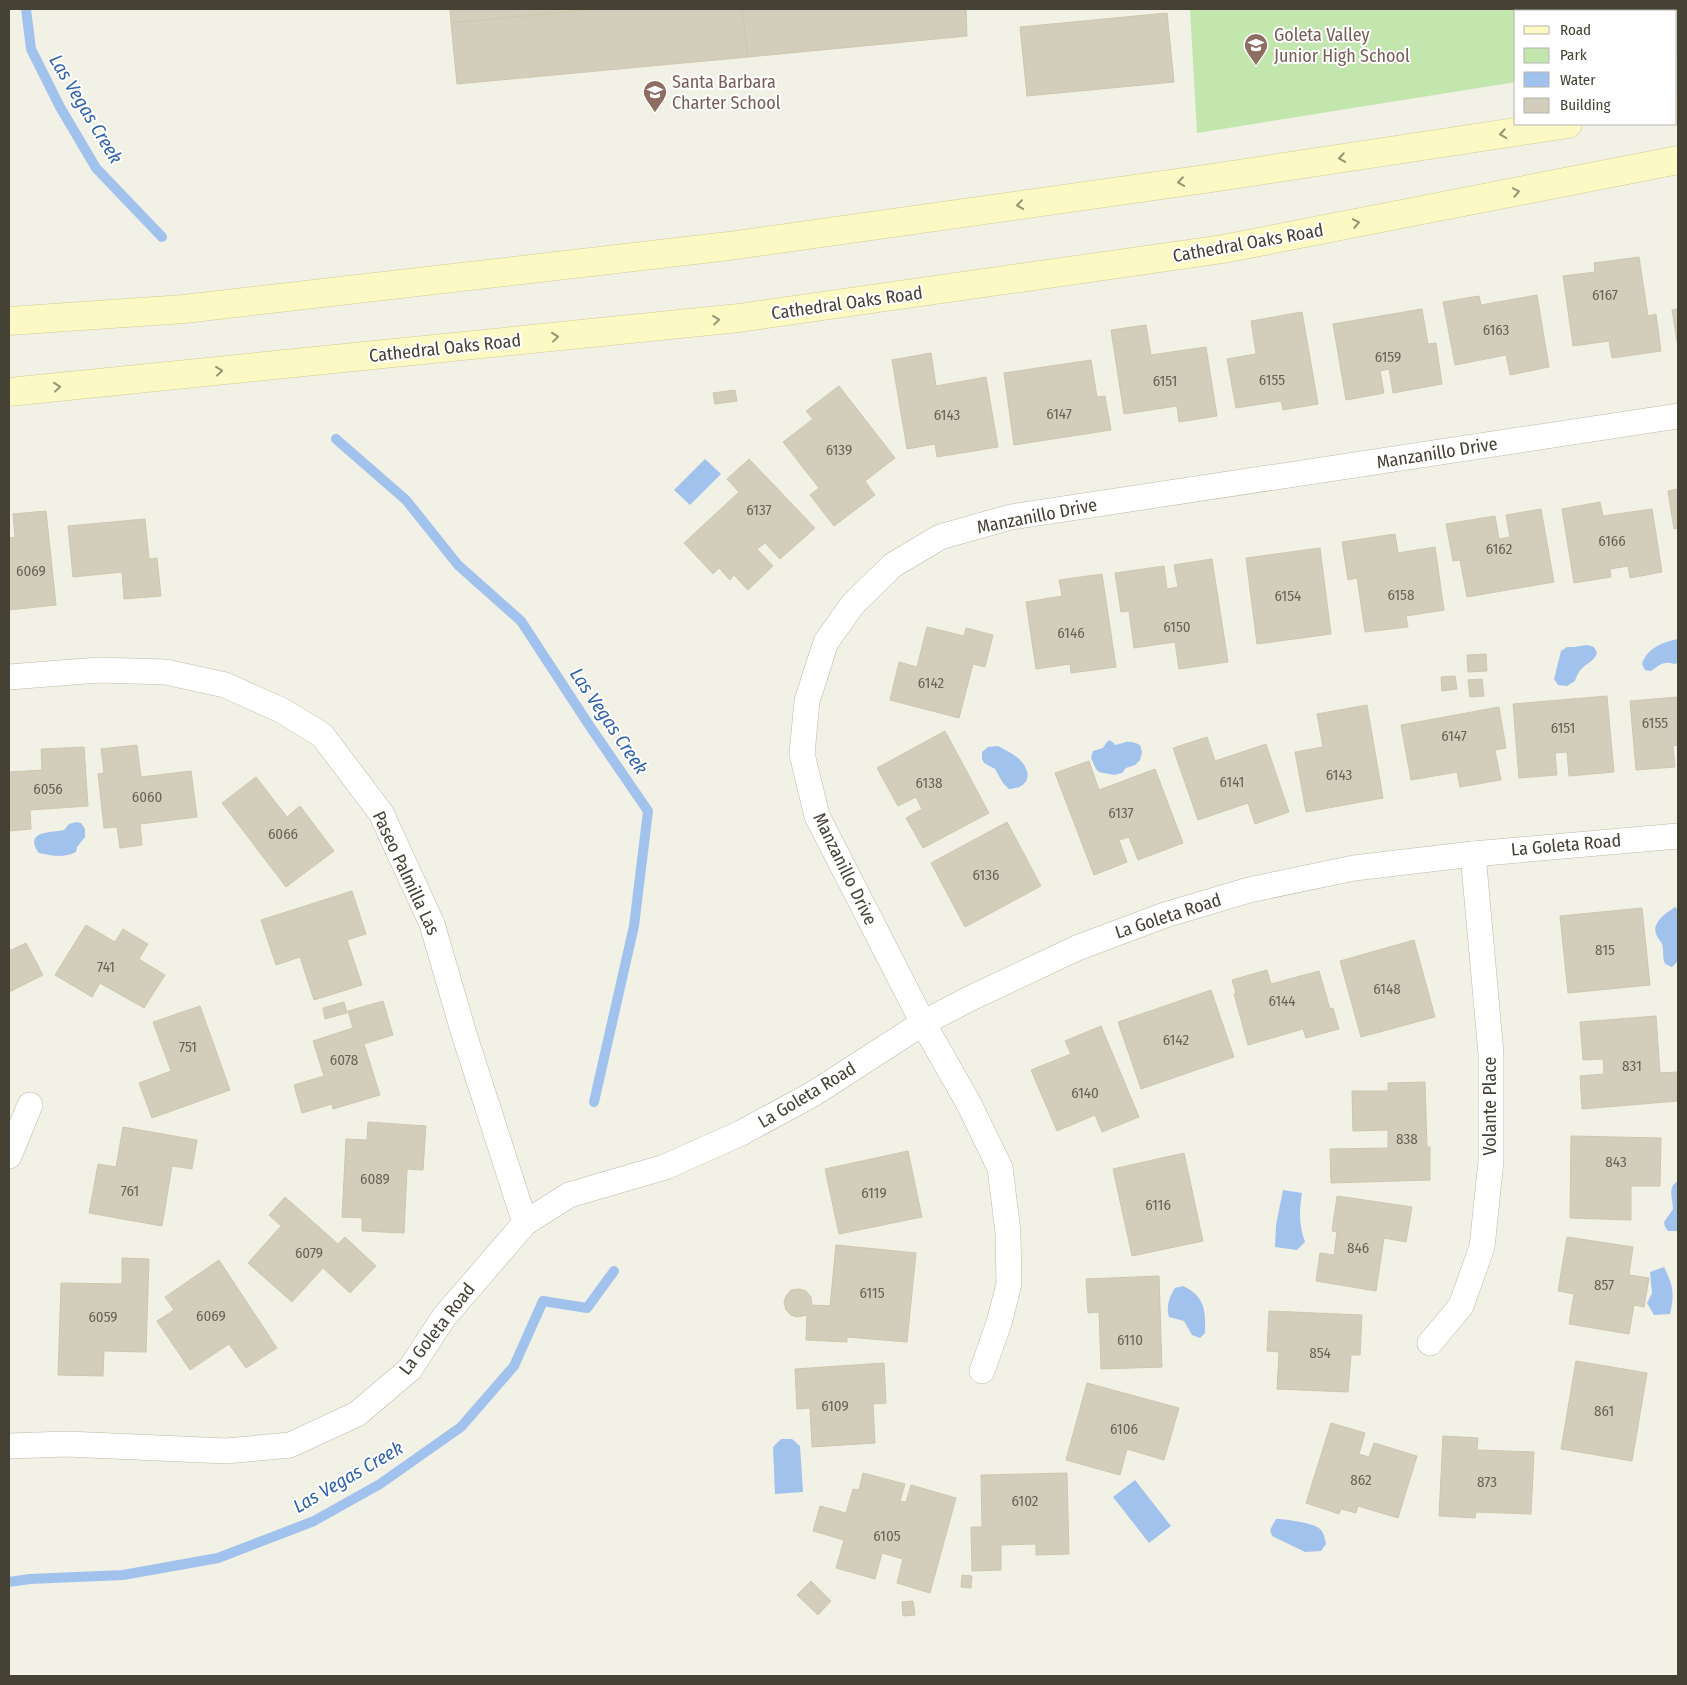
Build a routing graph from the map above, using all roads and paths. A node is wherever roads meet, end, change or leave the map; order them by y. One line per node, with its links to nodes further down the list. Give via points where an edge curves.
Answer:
1 (1561, 125): 3 (main road, one-way to 3, via 729,246 203,307)
2 (1678, 160): 4 (main road, Cathedral Oaks Road, one-way to 2, via 739,318 1223,249)
3 (9, 321)
4 (9, 392)
5 (1678, 416): 9 (street, Manzanillo Drive, via 1011,517 940,537 893,565 853,604 826,642 807,701 802,754 817,816)
6 (9, 677): 12 (street, Paseo Palmilla Las, via 99,670 166,672 225,685 281,710 322,735 381,813 432,924)
7 (1678, 836): 8 (street, La Goleta Road)
8 (1473, 854): 9 (street, La Goleta Road, via 1354,868 1249,890 1165,915 1077,948); 13 (street, Volante Place, via 1491,1054 1491,1162 1482,1247 1461,1306)
9 (923, 1023): 12 (street, La Goleta Road, via 813,1094 741,1133 665,1167 569,1195); 14 (street, Manzanillo Drive, via 969,1104 1000,1168 1008,1232 1009,1284)
10 (30, 1105): 11 (street)
11 (9, 1156)
12 (525, 1222): 15 (street, La Goleta Road, via 444,1317 410,1369 357,1414 290,1445 226,1451 67,1444)
13 (1430, 1343)
14 (982, 1370)
15 (9, 1446)

